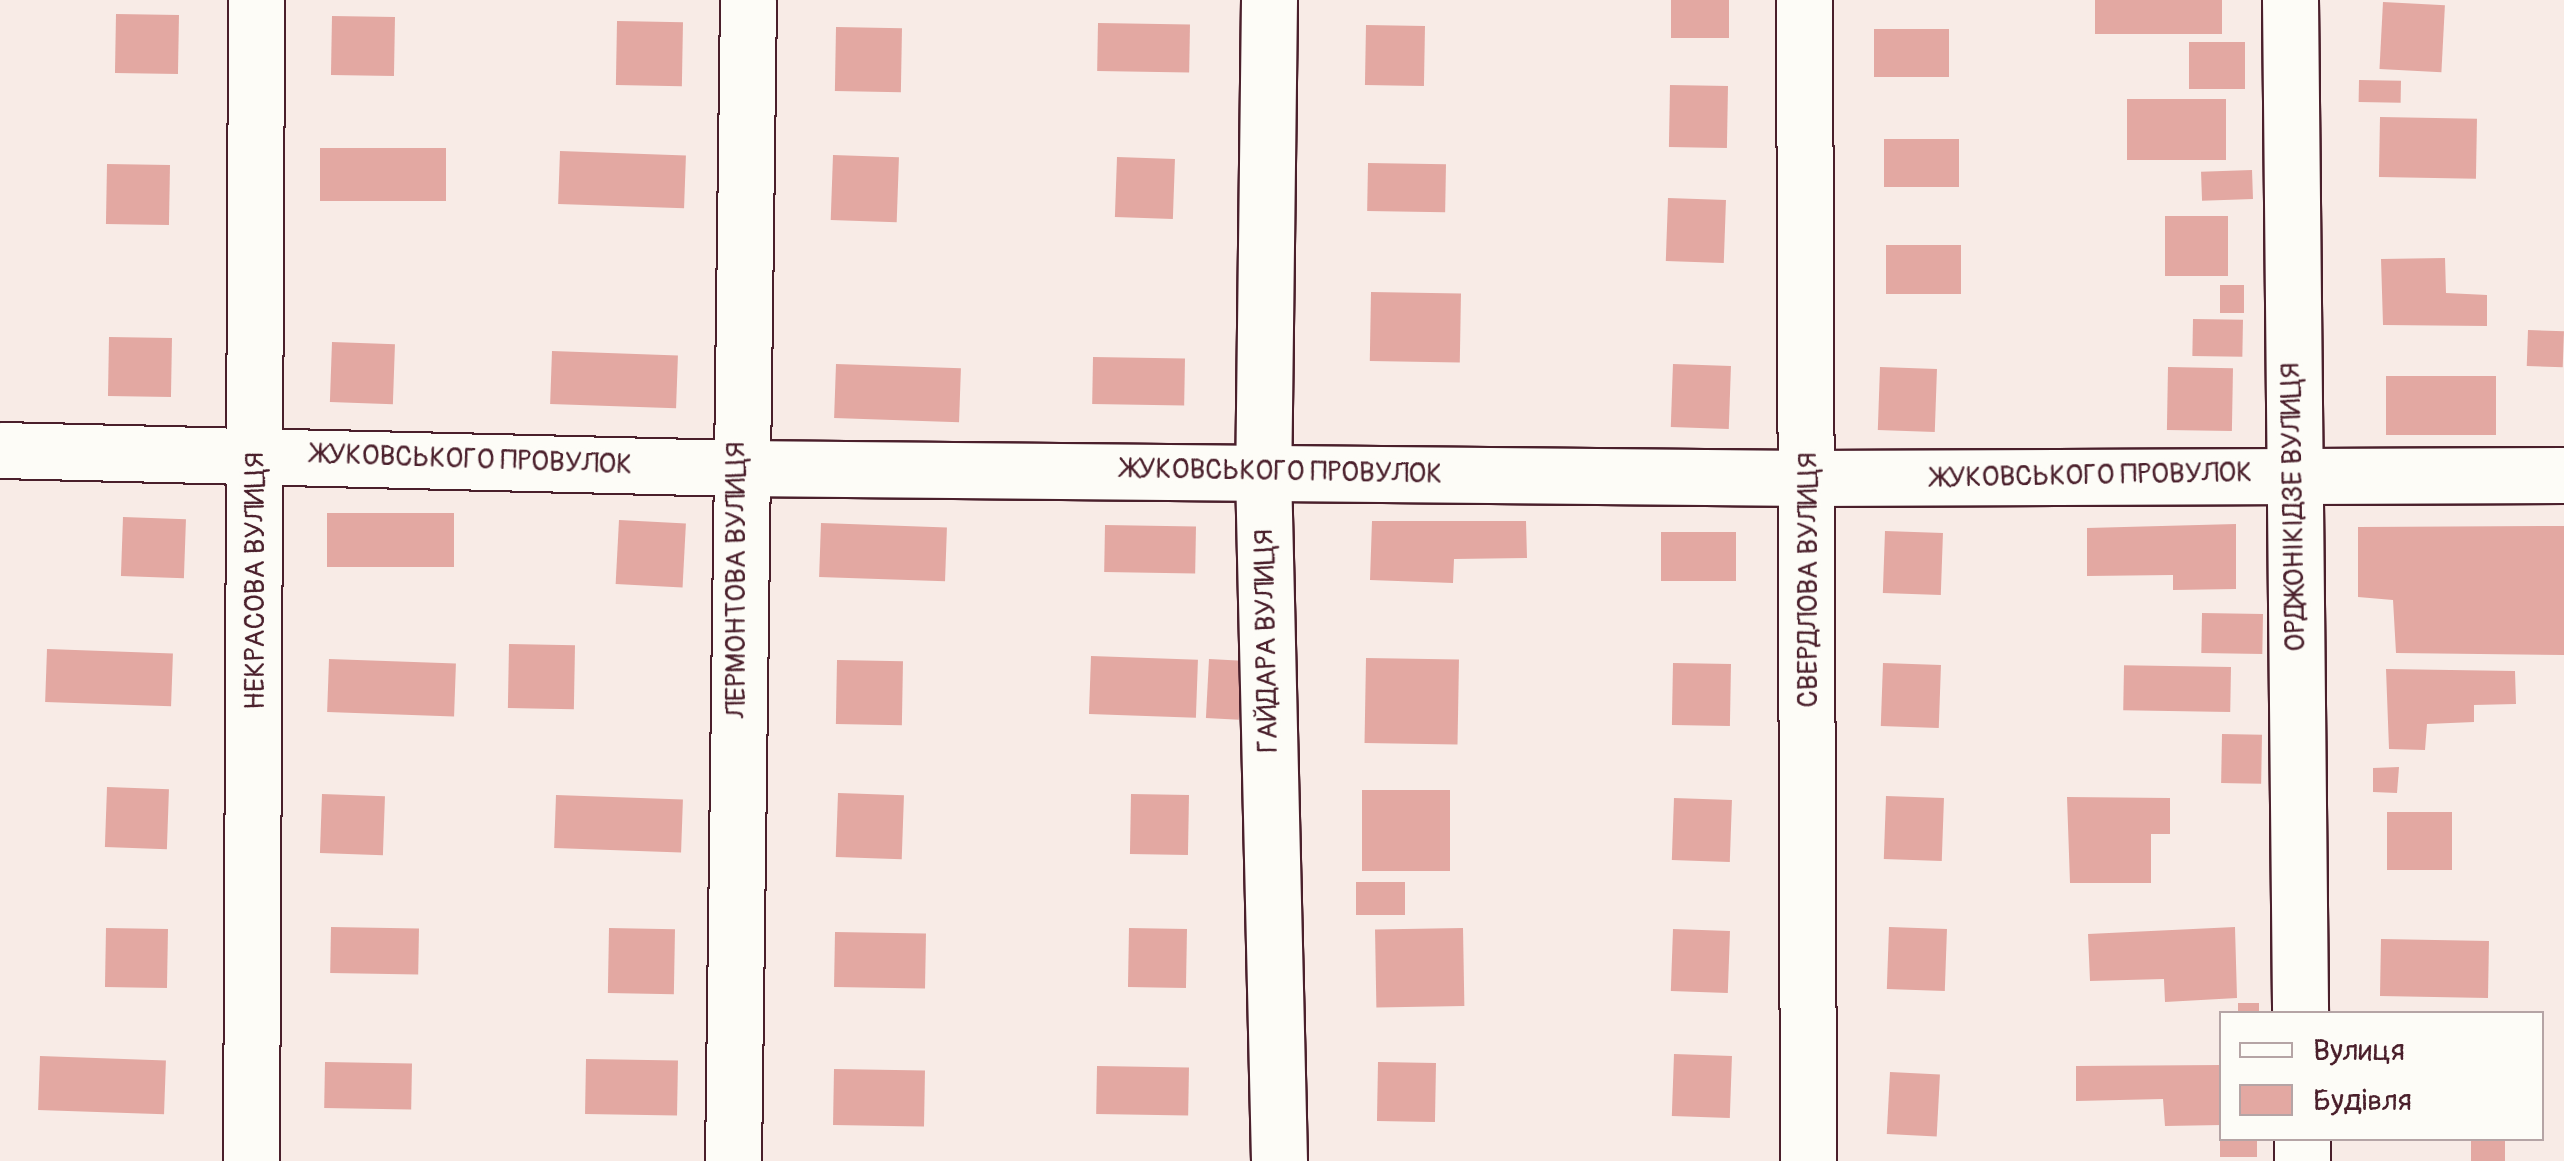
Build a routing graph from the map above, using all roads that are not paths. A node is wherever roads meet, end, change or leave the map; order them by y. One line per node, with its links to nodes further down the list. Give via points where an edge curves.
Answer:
1 (256, 0): 7 (street, НЕКРАСОВА ВУЛИЦЯ)
2 (748, 0): 8 (street, ЛЕРМОНТОВА ВУЛИЦЯ)
3 (1269, 0): 9 (street, ГАЙДАРА ВУЛИЦЯ)
4 (1804, 0): 12 (street, СВЕРДЛОВА ВУЛИЦЯ)
5 (2290, 0): 10 (street, ОРДЖОНІКІДЗЕ ВУЛИЦЯ)
6 (0, 450): 7 (street, ЖУКОВСЬКОГО ПРОВУЛОК)
7 (257, 453): 8 (street, ЖУКОВСЬКОГО ПРОВУЛОК); 14 (street, НЕКРАСОВА ВУЛИЦЯ)
8 (738, 468): 9 (street, ЖУКОВСЬКОГО ПРОВУЛОК); 15 (street, ЛЕРМОНТОВА ВУЛИЦЯ)
9 (1263, 471): 12 (street, ЖУКОВСЬКОГО ПРОВУЛОК); 16 (street, ГАЙДАРА ВУЛИЦЯ)
10 (2293, 474): 11 (street, ЖУКОВСЬКОГО ПРОВУЛОК); 12 (street, ЖУКОВСЬКОГО ПРОВУЛОК); 13 (street, ОРДЖОНІКІДЗЕ ВУЛИЦЯ)
11 (2564, 474)
12 (1810, 478): 17 (street, СВЕРДЛОВА ВУЛИЦЯ)
13 (2300, 1011)
14 (251, 1161)
15 (733, 1161)
16 (1279, 1161)
17 (1808, 1161)

